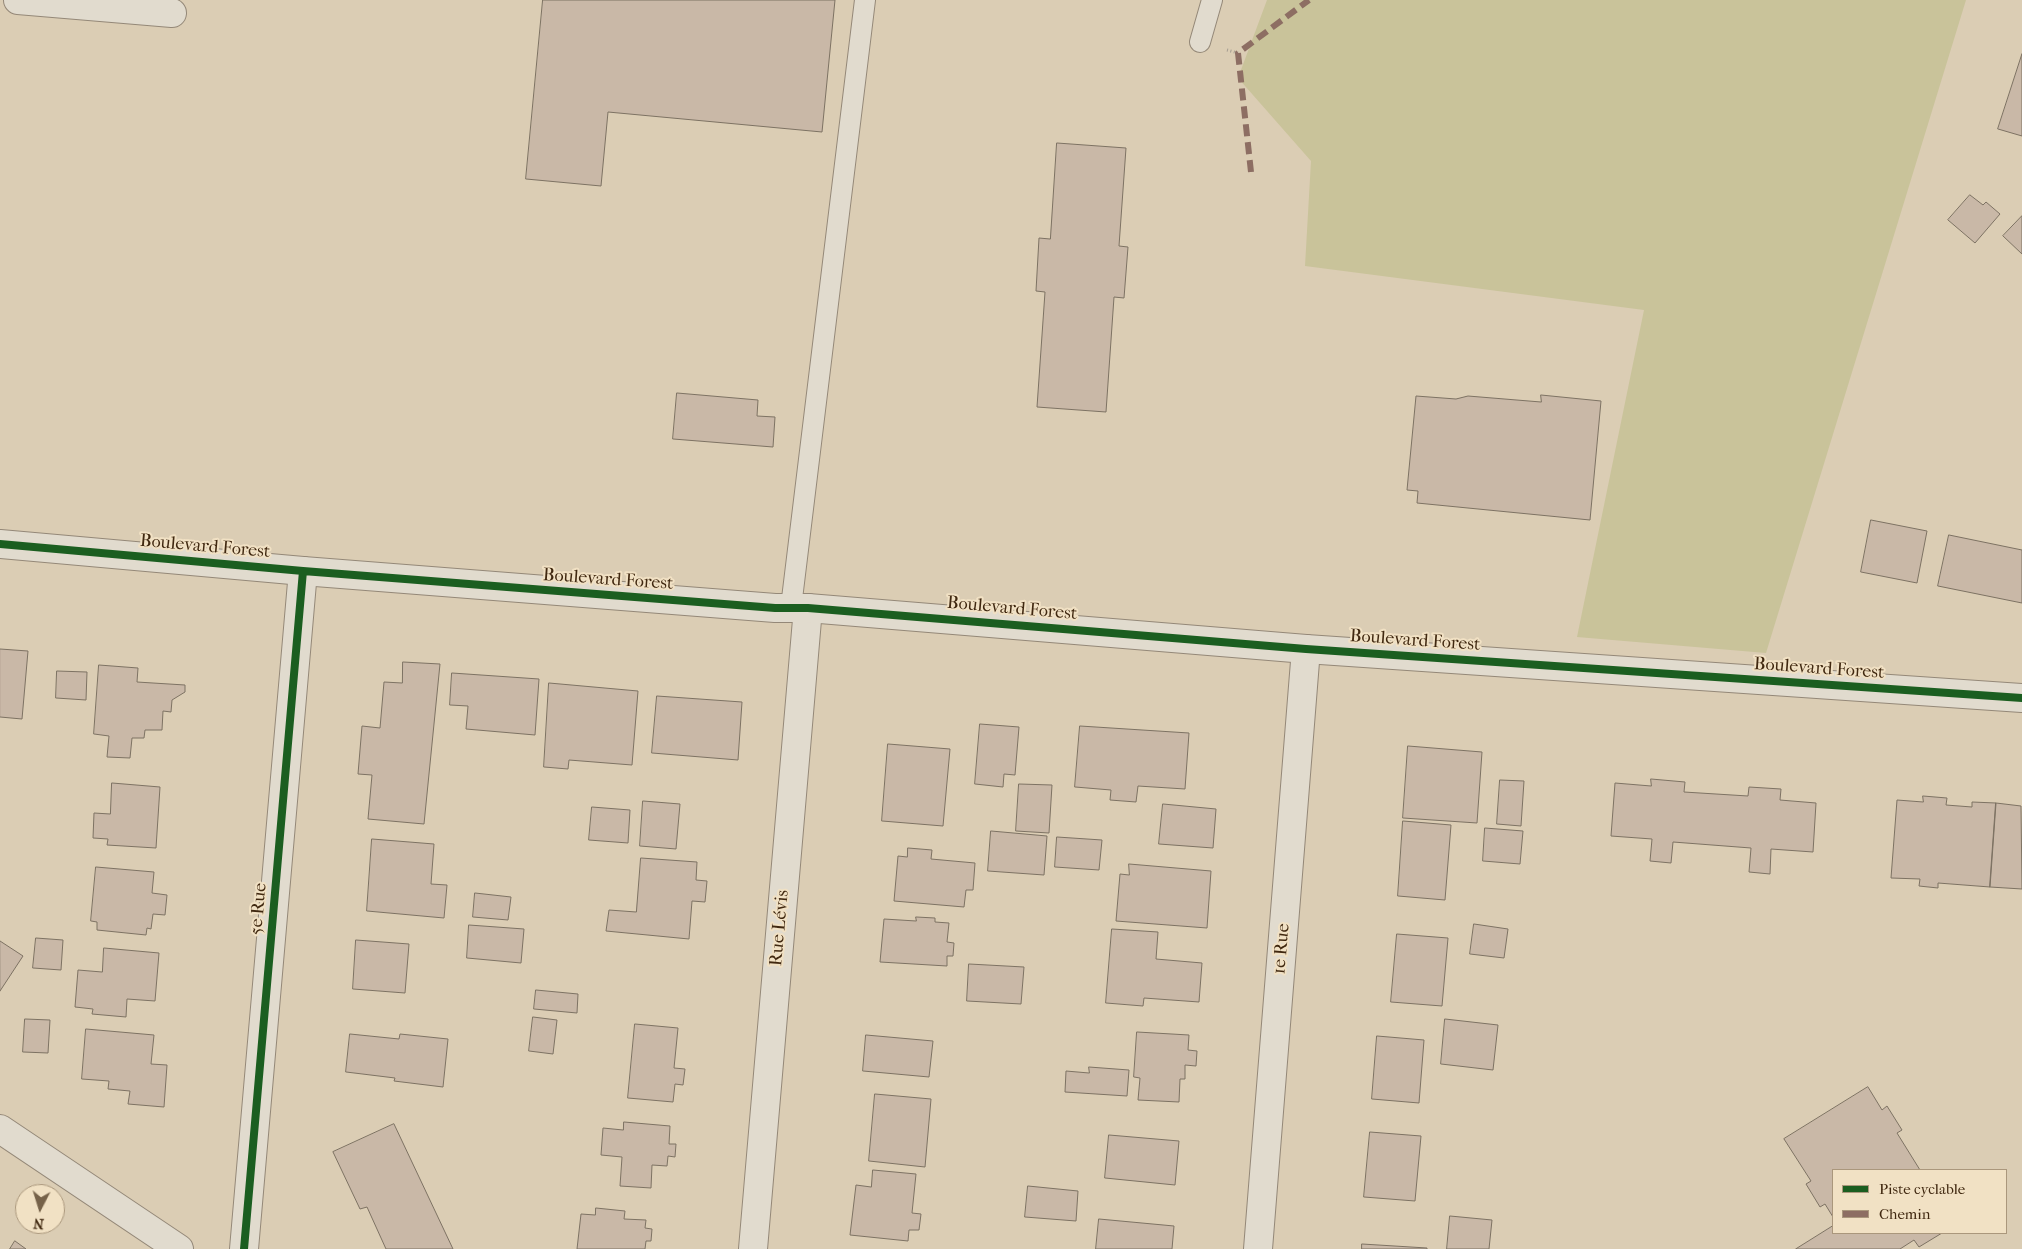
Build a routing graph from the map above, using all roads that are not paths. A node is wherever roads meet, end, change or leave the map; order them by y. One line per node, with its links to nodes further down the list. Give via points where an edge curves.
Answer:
1 (18, 0): 4 (street)
2 (865, 0): 8 (lane)
3 (1212, 0): 5 (lane)
4 (172, 13)
5 (1200, 42)
6 (0, 544): 7 (street, Boulevard Forest)
7 (303, 571): 8 (street, Boulevard Forest); 13 (street, 5e Rue)
8 (799, 608): 9 (street, Boulevard Forest); 14 (street, Rue Lévis)
9 (1306, 649): 10 (street, Boulevard Forest); 15 (street, 1e Rue)
10 (2022, 698)
11 (0, 1130): 12 (street)
12 (179, 1249)
13 (244, 1249)
14 (753, 1249)
15 (1258, 1249)

